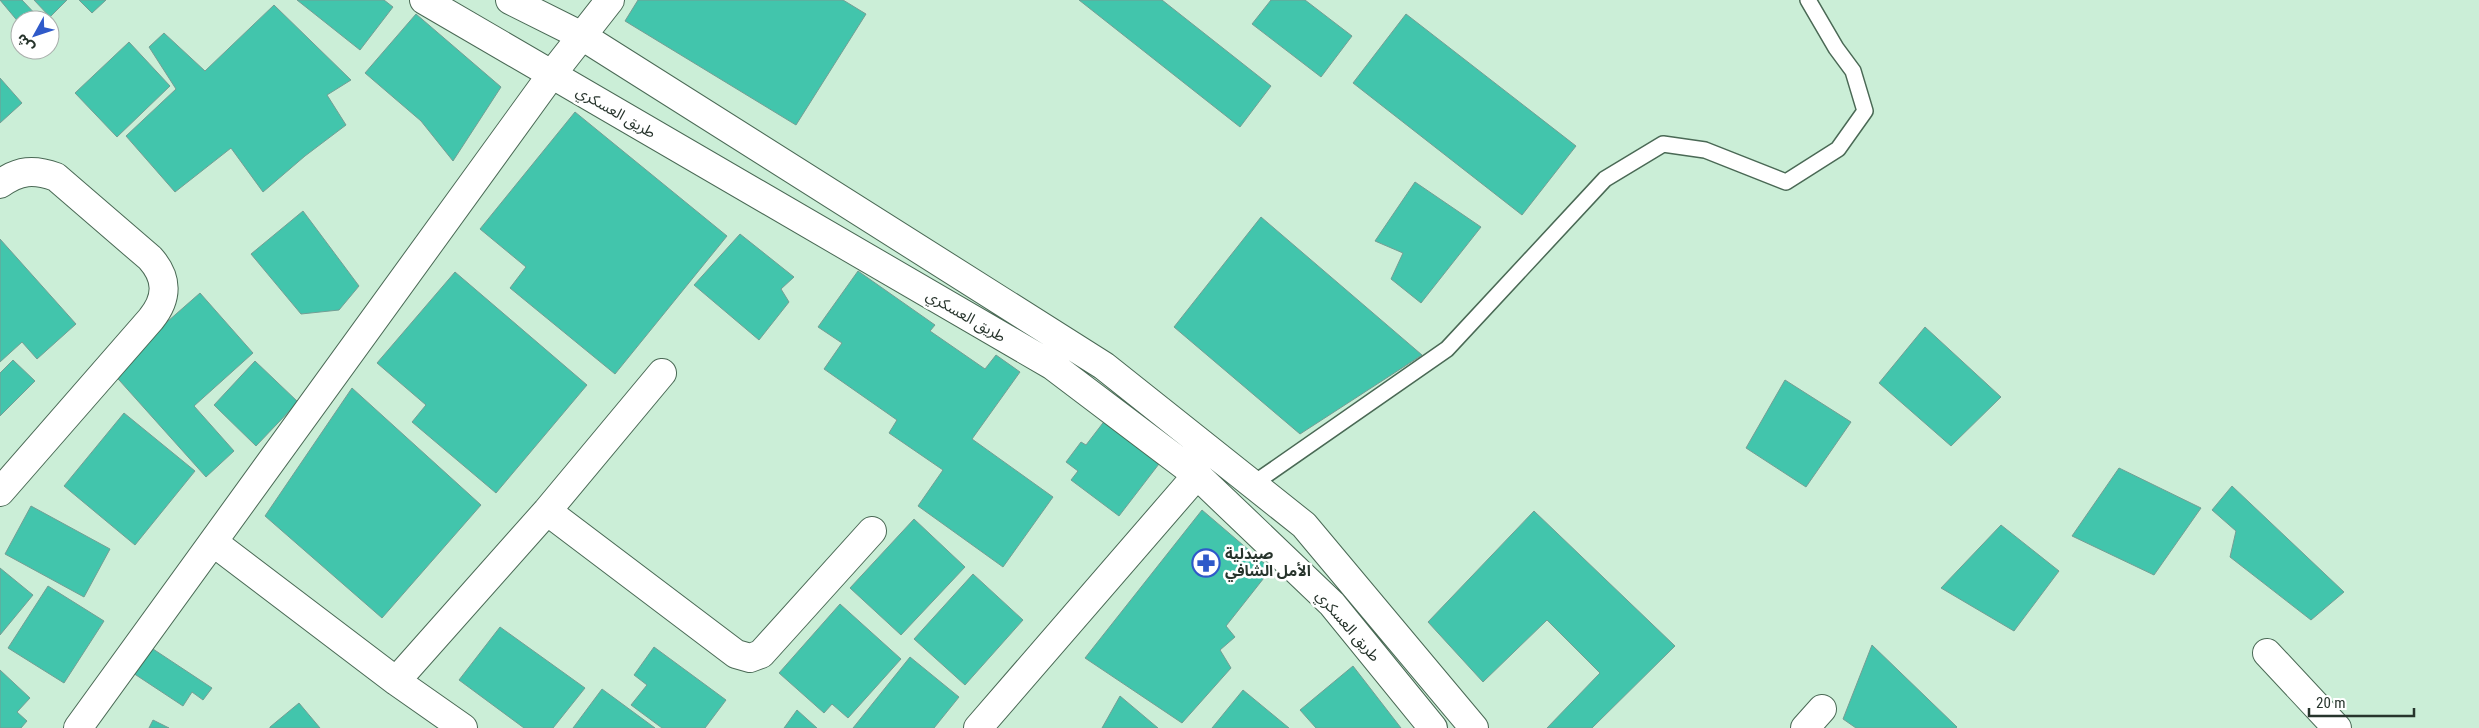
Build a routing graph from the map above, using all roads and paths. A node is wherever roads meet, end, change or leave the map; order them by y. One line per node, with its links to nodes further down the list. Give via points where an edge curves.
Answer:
1 (424, 0): 6 (street, طريق العسكري)
2 (510, 0): 5 (street, طريق العسكري)
3 (610, 0): 5 (street)
4 (1808, 0): 10 (lane, via 1853,71 1865,111 1838,149 1786,182 1705,150 1663,144 1605,179 1447,349)
5 (582, 36): 6 (street); 10 (street, طريق العسكري, via 1104,366)
6 (552, 74): 9 (street, طريق العسكري, via 1053,366); 14 (street)
7 (0, 184): 11 (street, via 26,171 56,177 150,258 164,281 164,295 160,308 151,319)
8 (662, 373): 12 (street)
9 (1197, 475): 19 (street); 20 (street, طريق العسكري, via 1332,604)
10 (1253, 484): 21 (street, طريق العسكري, via 1304,525)
11 (0, 492)
12 (547, 511): 13 (street, via 736,654 750,658 761,654); 16 (street)
13 (872, 531)
14 (213, 542): 16 (street); 17 (street)
15 (2267, 653): 22 (street)
16 (396, 682): 18 (street)
17 (78, 728)
18 (463, 728)
19 (978, 728)
20 (1433, 728)
21 (1474, 728)
22 (2337, 728)

